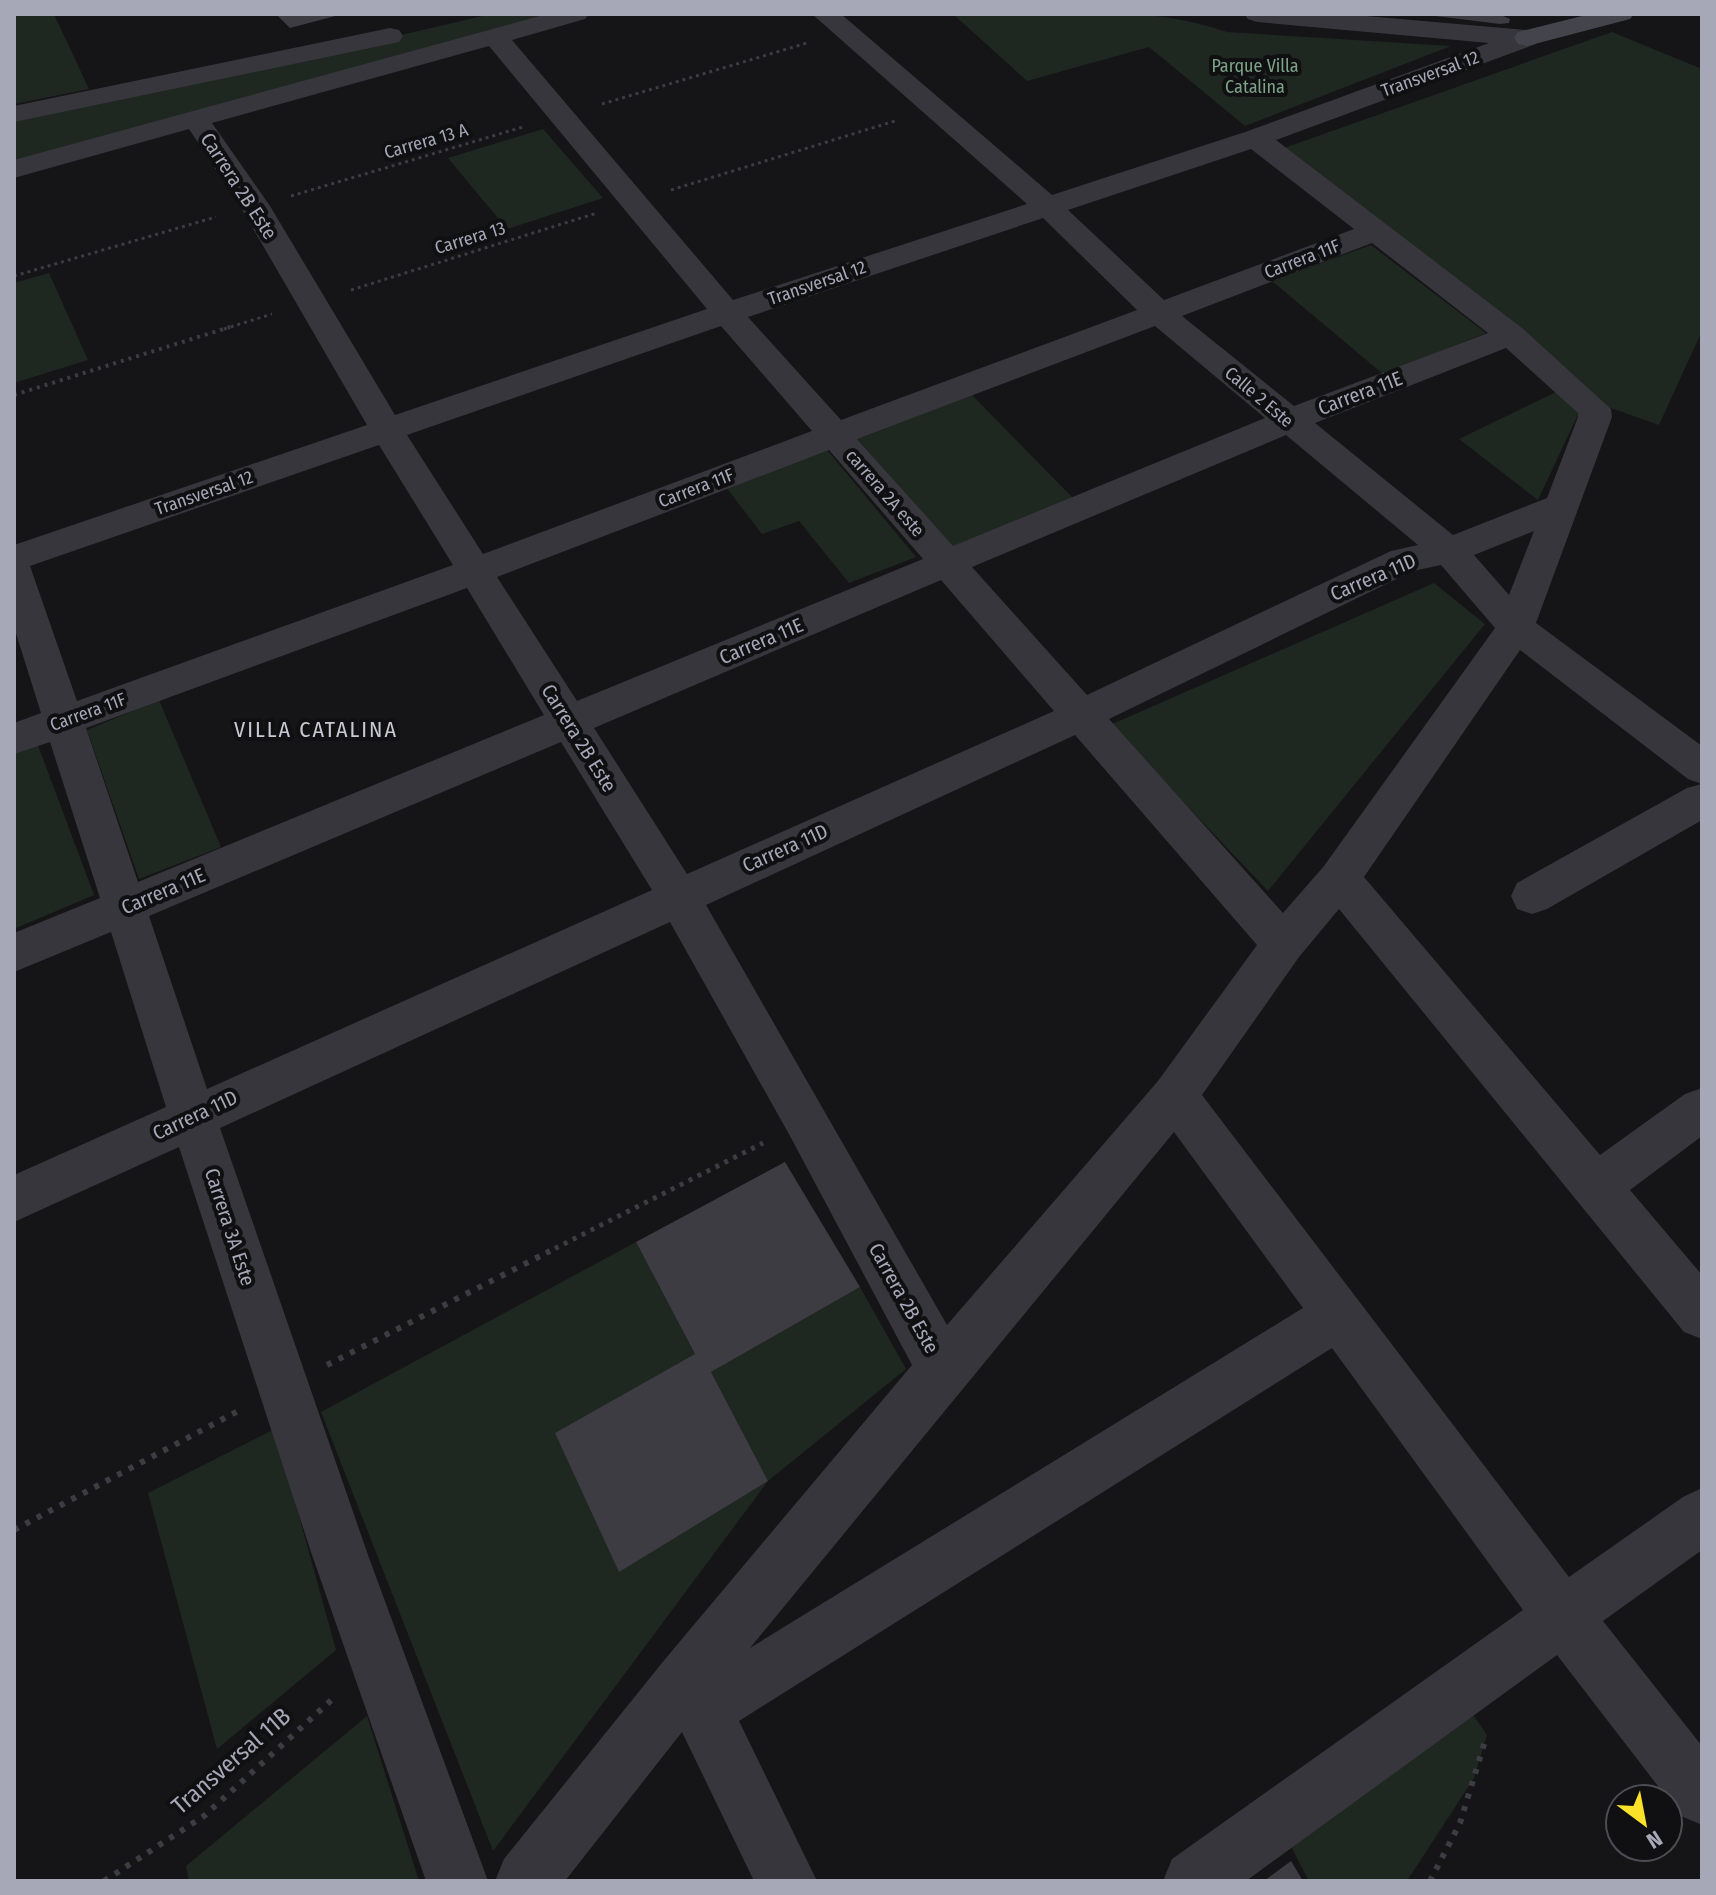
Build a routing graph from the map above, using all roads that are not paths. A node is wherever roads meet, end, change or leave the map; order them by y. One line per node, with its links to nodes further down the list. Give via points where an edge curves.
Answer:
1 (576, 14): 5 (street)
2 (1257, 14): 6 (street)
3 (1621, 14): 6 (street, Transversal 12)
4 (836, 23): 11 (street, Calle 2 Este)
5 (488, 25): 7 (street, via 424,29); 8 (street); 13 (street, carrera 2A este)
6 (1532, 28): 9 (street, Transversal 12)
7 (14, 114)
8 (195, 118): 10 (street); 17 (street, Carrera 2B Este, via 255,206)
9 (1255, 138): 11 (street, Transversal 12); 12 (street)
10 (14, 169)
11 (1047, 206): 13 (street, Transversal 12); 14 (street, Calle 2 Este)
12 (1376, 231): 14 (street, Carrera 11F); 15 (street)
13 (727, 313): 17 (street, Transversal 12); 18 (street, carrera 2A este)
14 (1160, 314): 16 (street, Calle 2 Este); 18 (street, Carrera 11F)
15 (1511, 335): 16 (street, Carrera 11E); 19 (street, via 1596,412)
16 (1288, 421): 20 (street, Calle 2 Este); 22 (street, Carrera 11E)
17 (387, 430): 21 (street, Transversal 12); 24 (street, Carrera 2B Este)
18 (834, 436): 22 (street, carrera 2A este); 24 (street, Carrera 11F)
19 (1559, 507): 20 (street, Carrera 11D); 25 (street)
20 (1449, 551): 25 (street, Calle 2 Este); 26 (street, Carrera 11D, via 1404,560)
21 (14, 558)
22 (946, 564): 26 (street, carrera 2A este); 28 (street, Carrera 11E)
23 (14, 569): 27 (street, Carrera 3A Este)
24 (475, 571): 27 (street, Carrera 11F); 28 (street, Carrera 2B Este)
25 (1516, 627): 30 (street, Calle 2 Este); 32 (street)
26 (1080, 716): 33 (street, Carrera 11D); 36 (street, carrera 2A este)
27 (64, 721): 29 (street, Carrera 11F); 35 (street, Carrera 3A Este)
28 (569, 722): 33 (street, Carrera 2B Este); 35 (street, Carrera 11E)
29 (14, 739)
30 (1702, 768)
31 (1702, 800): 34 (street)
32 (1339, 878): 36 (street); 41 (street)
33 (678, 896): 40 (street, Carrera 11D); 45 (street, Carrera 2B Este)
34 (1532, 896)
35 (125, 907): 37 (street, Carrera 11E); 40 (street, Carrera 3A Este)
36 (1283, 944): 38 (street)
37 (14, 953)
38 (1175, 1096): 44 (street); 45 (street)
39 (1702, 1109): 41 (street)
40 (194, 1115): 42 (street, Carrera 11D); 50 (street, Carrera 3A Este, via 375,1660)
41 (1597, 1185): 43 (street)
42 (14, 1199)
43 (1702, 1314)
44 (1339, 1315): 47 (street); 48 (street)
45 (943, 1369): 48 (street)
46 (1702, 1516): 47 (street)
47 (1563, 1616): 49 (street); 53 (street)
48 (695, 1694): 51 (street); 52 (street)
49 (1702, 1795)
50 (457, 1881)
51 (526, 1881)
52 (786, 1881)
53 (1194, 1881)

